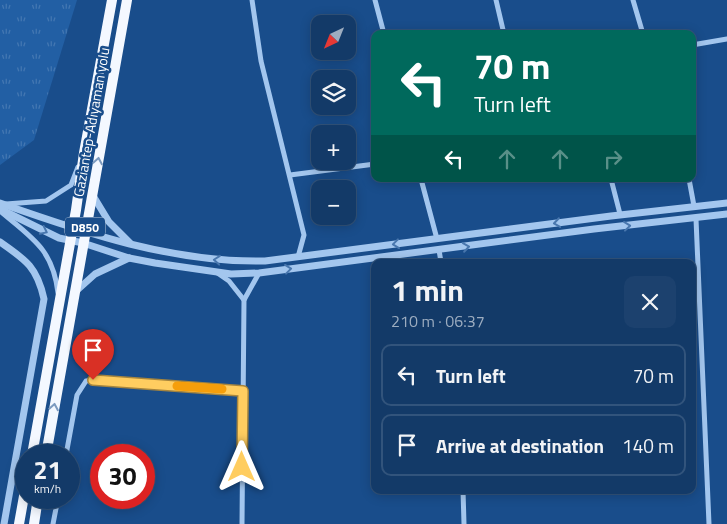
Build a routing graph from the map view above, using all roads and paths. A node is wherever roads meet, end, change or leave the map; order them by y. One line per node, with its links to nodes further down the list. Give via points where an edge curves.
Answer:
1 (112, 0): 12 (highway, Gaziantep-Adıyaman yolu / D850)
2 (127, 0): 18 (highway, Gaziantep-Adıyaman yolu / D850, one-way to 2)
3 (252, 0): 14 (street, via 261,61)
4 (375, 0): 7 (street)
5 (496, 0): 8 (street)
6 (633, 0): 9 (street)
7 (383, 30)
8 (503, 30)
9 (642, 30)
10 (727, 39): 11 (street)
11 (696, 44)
12 (84, 153): 21 (street, via 71,185 58,195 46,201); 25 (highway, Gaziantep-Adıyaman yolu / D850)
13 (371, 165): 14 (street)
14 (290, 175): 33 (street, via 304,235)
15 (423, 182): 27 (street)
16 (611, 182): 22 (street)
17 (690, 182): 20 (street)
18 (92, 193): 26 (highway, Gaziantep-Adıyaman yolu / D850); 31 (street, via 109,222)
19 (727, 203): 20 (street)
20 (694, 206): 22 (street)
21 (1, 207): 25 (street); 28 (street, one-way to 28, via 59,238); 40 (street, via 49,258 56,275)
22 (620, 214): 27 (street, one-way to 27)
23 (727, 214): 24 (street)
24 (696, 219): 32 (street, one-way to 24); 55 (street)
25 (73, 228): 26 (street); 28 (highway, Gaziantep-Adıyaman yolu / D850)
26 (84, 232): 30 (highway, Gaziantep-Adıyaman yolu / D850); 31 (street)
27 (437, 239): 33 (street, one-way to 33)
28 (71, 241): 30 (street); 40 (highway, Gaziantep-Adıyaman yolu / D850)
29 (0, 242): 49 (street, via 32,267 44,299)
30 (83, 243): 34 (street); 38 (highway, Gaziantep-Adıyaman yolu / D850)
31 (130, 243): 33 (street, one-way to 31, via 238,262 212,260)
32 (439, 250): 35 (street); 37 (street, one-way to 32)
33 (298, 257)
34 (129, 258): 36 (street); 38 (street, via 95,274)
35 (440, 259)
36 (216, 272): 37 (street); 39 (street, via 229,281)
37 (259, 273): 39 (street)
38 (75, 292): 43 (highway, Gaziantep-Adıyaman yolu / D850, one-way to 38)
39 (244, 300): 41 (street)
40 (59, 303): 42 (highway, Gaziantep-Adıyaman yolu / D850)
41 (243, 391): 44 (street, via 86,380 76,395); 53 (street)
42 (34, 444)
43 (48, 444)
44 (68, 444)
45 (464, 494): 54 (street)
46 (22, 509): 50 (highway)
47 (36, 509): 51 (highway)
48 (56, 509): 52 (street)
49 (4, 524)
50 (19, 524)
51 (34, 524)
52 (53, 524)
53 (242, 524)
54 (464, 524)
55 (709, 524)

